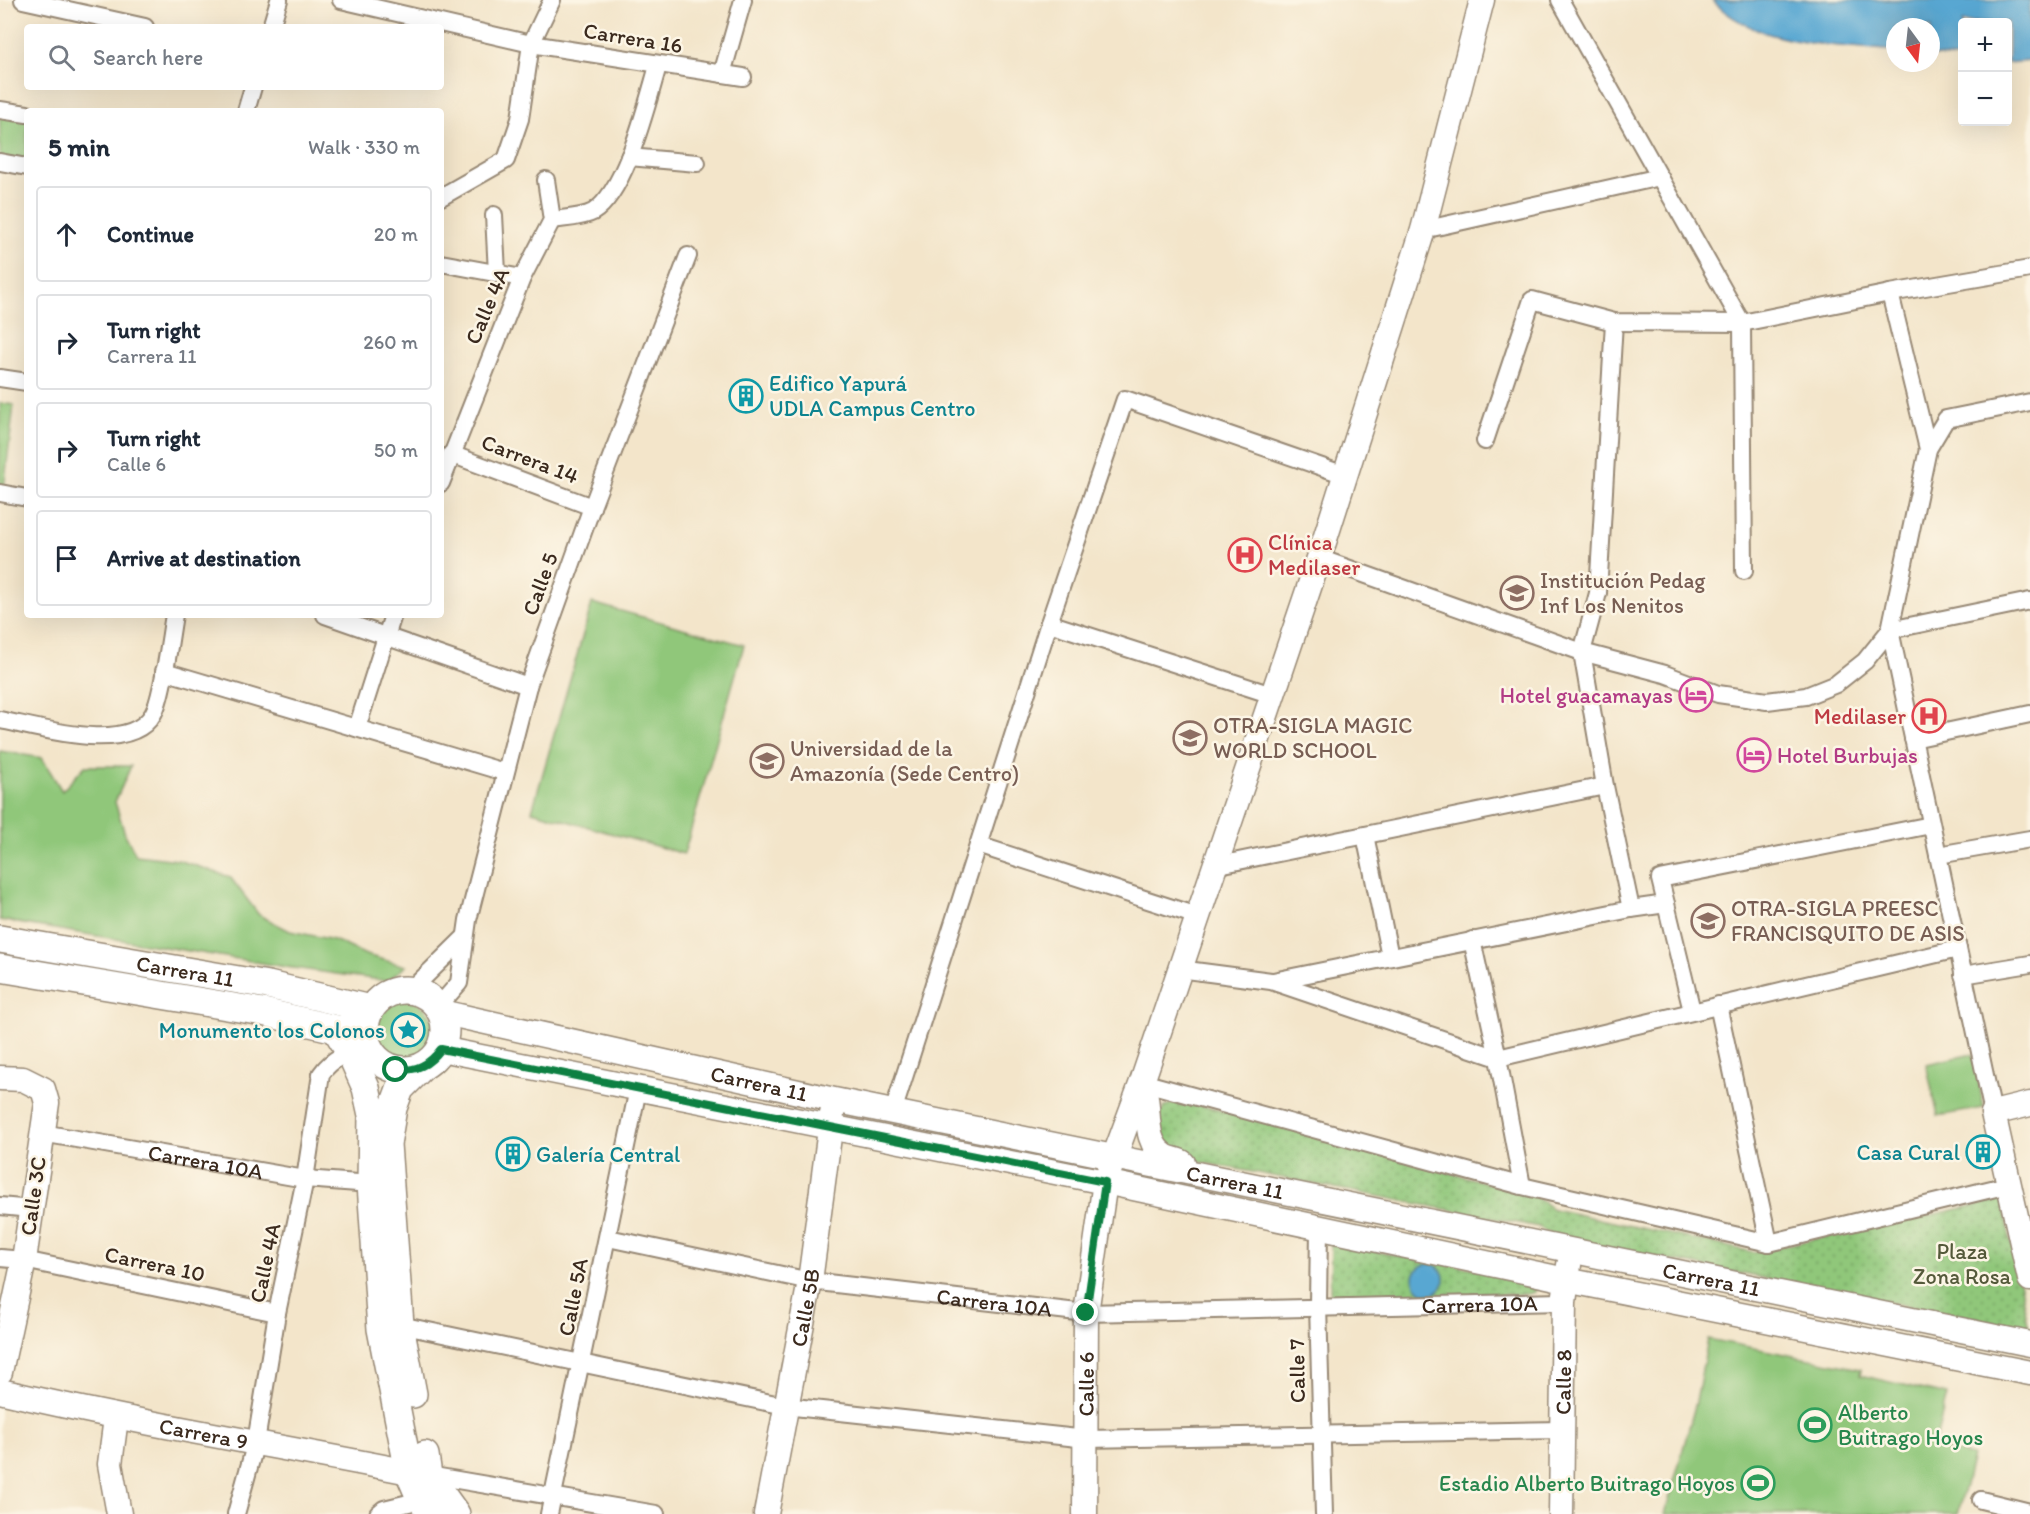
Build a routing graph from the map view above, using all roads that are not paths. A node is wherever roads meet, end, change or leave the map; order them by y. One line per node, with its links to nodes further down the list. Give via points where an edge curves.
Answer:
1 (23, 0): 8 (street)
2 (279, 0): 9 (street)
3 (341, 0): 10 (street, Carrera 16)
4 (552, 0): 10 (street)
5 (743, 0): 12 (street)
6 (1482, 0): 27 (main road, Calle 6)
7 (1560, 0): 22 (street)
8 (131, 24)
9 (272, 24)
10 (531, 44): 11 (street, Carrera 16); 24 (street, via 520,119 506,160)
11 (658, 66): 12 (street, Carrera 16); 18 (street)
12 (722, 74): 13 (street, Carrera 16)
13 (743, 77)
14 (252, 90): 15 (street)
15 (247, 108)
16 (0, 110): 17 (street)
17 (24, 114)
18 (629, 157): 20 (street); 26 (street, via 603,205 590,214)
19 (0, 162): 21 (street)
20 (697, 163)
21 (24, 166)
22 (1660, 177): 27 (street); 35 (street)
23 (546, 180): 26 (street)
24 (444, 195)
25 (494, 215): 31 (street)
26 (552, 220): 32 (street, Calle 4A)
27 (1423, 230): 43 (main road, Calle 6)
28 (688, 256): 46 (street, Calle 5)
29 (444, 264): 31 (street)
30 (2030, 268): 33 (street)
31 (497, 273): 32 (street)
32 (522, 278): 41 (street, Calle 4A)
33 (1890, 293): 35 (street); 40 (street)
34 (1614, 322): 35 (street); 39 (street, via 1532,300); 56 (street, via 1598,593)
35 (1742, 323): 48 (street)
36 (0, 378): 37 (street)
37 (24, 382)
38 (2030, 402): 40 (street, via 1946,419)
39 (1485, 441)
40 (1928, 449): 54 (street)
41 (452, 454): 42 (street, Calle 4A); 46 (street, Carrera 14)
42 (444, 475)
43 (1345, 475): 47 (main road, Calle 6); 53 (street, via 1125,399)
44 (0, 493): 45 (street)
45 (24, 497)
46 (592, 507): 58 (street, Calle 5)
47 (1319, 558): 56 (street); 59 (main road, Calle 6)
48 (1744, 571)
49 (2030, 601): 54 (street)
50 (173, 618): 57 (street)
51 (334, 618): 55 (street)
52 (392, 618): 55 (street)
53 (1049, 623): 59 (street); 69 (street)
54 (1890, 630): 56 (street, via 1865,661 1836,684 1806,696 1767,701 1718,694 1665,674); 63 (street)
55 (385, 636): 58 (street); 62 (street)
56 (1582, 652): 65 (street)
57 (164, 671): 61 (street, via 153,715 131,733 105,738); 62 (street)
58 (528, 686): 64 (street, Calle 5)
59 (1272, 694): 71 (main road, Calle 6)
60 (2030, 714): 63 (street)
61 (0, 720)
62 (357, 728): 64 (street)
63 (1913, 739): 66 (street)
64 (504, 772): 75 (street, Calle 5)
65 (1605, 786): 67 (street); 73 (street)
66 (1931, 825): 70 (street); 72 (street, via 1660,879)
67 (1365, 835): 71 (street); 79 (street)
68 (2030, 839): 70 (street)
69 (978, 845): 74 (street); 97 (street)
70 (1938, 855): 78 (street)
71 (1214, 866): 74 (main road, Calle 6)
72 (1666, 904): 73 (street); 88 (street)
73 (1631, 909): 77 (street)
74 (1197, 916): 82 (main road, Calle 6)
75 (464, 938): 85 (street); 87 (street, Calle 5, via 459,983)
76 (0, 939): 89 (main road, Carrera 11, via 268,985)
77 (1472, 940): 79 (street); 91 (street)
78 (1958, 949): 83 (street); 86 (street)
79 (1390, 957): 84 (street)
80 (2030, 964): 83 (street)
81 (0, 968): 89 (main road, Carrera 11, via 263,1012)
82 (1179, 969): 84 (street); 93 (main road, Calle 6)
83 (1964, 975): 98 (street)
84 (1271, 981): 91 (street)
85 (411, 990): 87 (main road, via 431,999); 89 (main road, via 395,990 381,997)
86 (1718, 1005): 88 (street); 112 (street)
87 (440, 1009): 90 (main road, via 445,1024); 95 (main road, Carrera 11)
88 (1692, 1011): 91 (street)
89 (363, 1035): 90 (main road, via 385,1066 396,1070); 103 (street, Calle 4A, via 330,1061 321,1074); 105 (main road, via 372,1115)
90 (431, 1058): 94 (main road, Carrera 11); 121 (main road, via 400,1089 387,1144)
91 (1498, 1058): 107 (street)
92 (0, 1078): 100 (main road, Calle 3C, via 23,1079 43,1089 47,1103)
93 (1142, 1082): 101 (main road, Calle 6); 102 (main road, via 1154,1146 1165,1156 1182,1161); 107 (street)
94 (638, 1089): 99 (main road, Carrera 11); 111 (street, Calle 5A)
95 (834, 1100): 97 (main road, Carrera 11); 99 (main road, Calle 5B)
96 (2030, 1104): 98 (main road)
97 (893, 1112): 101 (main road, Carrera 11)
98 (1993, 1113): 106 (main road)
99 (830, 1129): 104 (main road, Carrera 11); 116 (main road, Calle 5B)
100 (42, 1133): 103 (street, Carrera 10A); 109 (main road, Calle 3C)
101 (1114, 1157): 102 (main road, Carrera 11); 104 (main road, Calle 6)
102 (1185, 1171): 113 (main road, Carrera 11)
103 (305, 1179): 105 (street, Carrera 10A); 119 (street, Calle 4A)
104 (1105, 1182): 110 (main road, Carrera 11); 120 (main road, Calle 6)
105 (371, 1184): 133 (main road, via 381,1329)
106 (2008, 1185): 112 (street); 115 (main road)
107 (1522, 1186): 112 (street)
108 (0, 1206): 109 (street)
109 (31, 1209): 114 (main road, Calle 3C)
110 (1319, 1227): 117 (main road, Carrera 11); 118 (street, Calle 7)
111 (608, 1238): 116 (street, Carrera 10A); 123 (street, Calle 5A)
112 (1769, 1243)
113 (1571, 1250): 117 (main road, Calle 8); 122 (main road, Carrera 11)
114 (12, 1259): 119 (street, Carrera 10); 124 (main road, Calle 3C)
115 (2030, 1279)
116 (810, 1281): 120 (street, Carrera 10A); 127 (main road, Calle 5B)
117 (1565, 1291): 118 (street, Carrera 10A); 125 (main road, Carrera 11); 129 (main road, Calle 8)
118 (1318, 1306): 120 (street, Carrera 10A); 130 (street, Calle 7)
119 (277, 1312): 132 (street, Calle 4A)
120 (1086, 1313): 131 (main road, Calle 6)
121 (399, 1325): 123 (street); 133 (main road)
122 (2030, 1344)
123 (582, 1364): 127 (street); 134 (street, Calle 5A)
124 (0, 1372)
125 (2030, 1373)
126 (0, 1391): 128 (main road, Carrera 9)
127 (785, 1406): 131 (street); 143 (main road, Calle 5B)
128 (116, 1418): 132 (main road, Carrera 9); 137 (main road, via 110,1464)
129 (1563, 1430): 130 (street); 146 (main road, Calle 8)
130 (1321, 1435): 131 (street); 145 (street, Calle 7)
131 (1087, 1439): 144 (main road, Calle 6)
132 (256, 1442): 133 (main road, Carrera 9); 138 (street, Calle 4A)
133 (423, 1490): 134 (street); 139 (street); 140 (main road)
134 (553, 1495): 141 (street, Calle 5A); 142 (street)
135 (1981, 1500): 136 (street)
136 (2030, 1512)
137 (119, 1514)
138 (236, 1514)
139 (378, 1514)
140 (456, 1514)
141 (549, 1514)
142 (656, 1514)
143 (766, 1514)
144 (1085, 1514)
145 (1324, 1514)
146 (1561, 1514)

